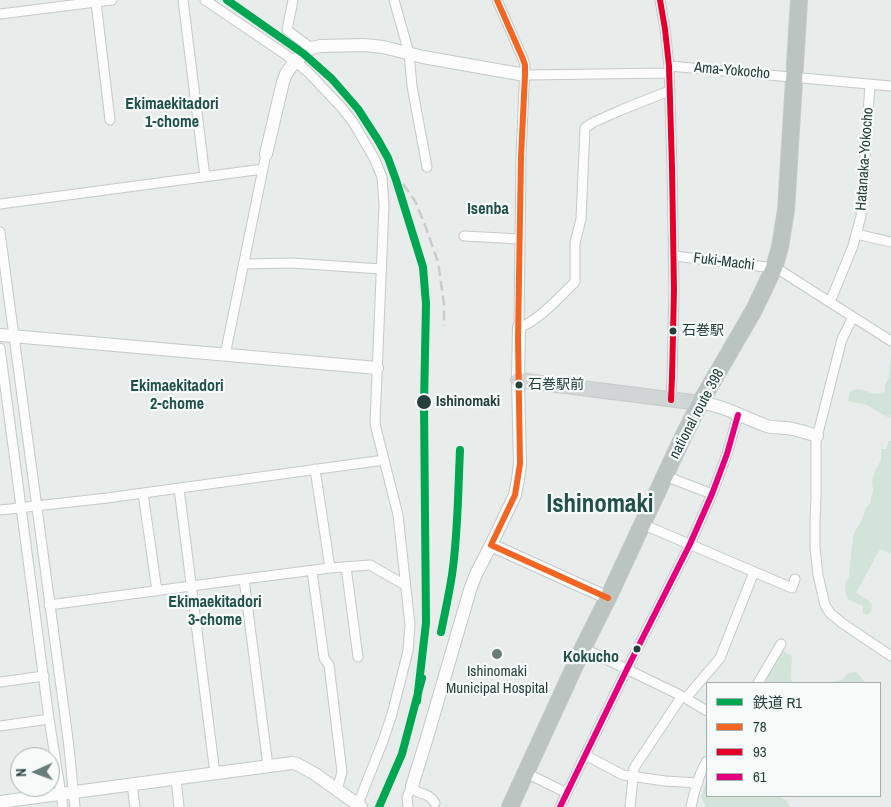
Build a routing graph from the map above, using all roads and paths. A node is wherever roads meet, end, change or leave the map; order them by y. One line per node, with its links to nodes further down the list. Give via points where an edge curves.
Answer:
1 (112, 0): 9 (street)
2 (183, 0): 24 (street)
3 (205, 0): 13 (street)
4 (293, 0): 11 (street, via 287,30)
5 (394, 0): 12 (street)
6 (497, 0): 15 (street, via 523,59)
7 (660, 0): 14 (street)
8 (799, 0): 16 (highway, national route 398)
9 (96, 2): 10 (street); 20 (street)
10 (0, 14)
11 (311, 48): 12 (street, via 384,47); 13 (street)
12 (409, 53): 15 (street); 22 (street)
13 (295, 61): 21 (street, via 282,84); 34 (street, via 353,122 382,177)
14 (669, 69): 15 (street, Ama-Yokocho); 16 (street, Ama-Yokocho); 19 (street)
15 (525, 75): 29 (street)
16 (795, 77): 17 (street, Ama-Yokocho); 33 (highway, national route 398, via 786,210)
17 (870, 84): 18 (street, Ama-Yokocho); 27 (street, Hatanaka-Yokocho, via 861,216)
18 (891, 86)
19 (669, 91): 31 (street); 37 (street, via 585,128 581,219 575,243 575,282 533,321)
20 (110, 120)
21 (266, 154): 23 (street)
22 (427, 167)
23 (263, 169): 24 (street); 32 (street)
24 (206, 177): 25 (street)
25 (0, 204)
26 (0, 232): 39 (street)
27 (856, 234): 30 (street); 35 (street, Hatanaka-Yokocho)
28 (464, 236): 29 (street)
29 (520, 239): 37 (street)
30 (891, 242)
31 (674, 256): 33 (street, Fuki-Machi); 45 (street)
32 (244, 264): 34 (street, via 292,263); 42 (street)
33 (774, 268): 35 (street); 46 (highway, national route 398, via 754,310)
34 (381, 269): 43 (street)
35 (830, 302): 36 (street)
36 (853, 317): 40 (street); 48 (street, via 842,339)
37 (519, 327): 44 (street)
38 (0, 335): 39 (street)
39 (14, 337): 42 (street); 55 (street)
40 (891, 341)
41 (0, 348): 56 (street)
42 (225, 355): 43 (street)
43 (377, 368): 49 (street, via 376,423)
44 (518, 380): 45 (main road); 60 (street, via 518,479 515,495)
45 (671, 400): 46 (main road)
46 (700, 403): 47 (street); 51 (highway, national route 398)
47 (738, 415): 48 (street, via 772,427); 54 (street)
48 (817, 436): 74 (street, via 816,548 825,605 842,623)
49 (384, 460): 50 (street); 67 (street, via 398,516)
50 (315, 469): 52 (street); 62 (street)
51 (665, 476): 54 (street); 58 (highway, national route 398)
52 (179, 488): 53 (street); 68 (street)
53 (143, 492): 55 (street); 69 (street)
54 (712, 494): 59 (street)
55 (37, 506): 56 (street); 71 (street)
56 (22, 508): 57 (street); 77 (street)
57 (0, 510)
58 (642, 524): 59 (street); 70 (highway, national route 398)
59 (690, 544): 64 (street); 76 (street)
60 (491, 546): 70 (street); 93 (street, via 470,590)
61 (346, 566): 62 (street); 67 (street, via 370,565); 75 (street)
62 (330, 568): 63 (street)
63 (312, 571): 65 (street); 94 (street, via 324,658 329,665 342,772)
64 (754, 572): 66 (street, via 792,588); 80 (street, via 720,658)
65 (244, 579): 68 (street); 86 (street)
66 (795, 579)
67 (405, 585): 99 (street, via 410,626 408,651 392,714)
68 (191, 586): 69 (street); 88 (street)
69 (156, 591): 71 (street)
70 (608, 598): 73 (highway, national route 398)
71 (50, 605): 96 (street, via 68,741)
72 (781, 644): 79 (street)
73 (583, 648): 76 (street); 87 (highway, national route 398)
74 (891, 656)
75 (358, 657)
76 (627, 669): 80 (street); 84 (street)
77 (44, 676): 78 (street); 82 (street)
78 (0, 682)
79 (759, 682)
80 (684, 697): 81 (street); 89 (street, via 634,768)
81 (706, 710)
82 (50, 719): 83 (street); 96 (street)
83 (0, 726)
84 (585, 755): 89 (street); 95 (street)
85 (706, 763): 91 (street)
86 (268, 766): 88 (street); 94 (street, via 297,764)
87 (526, 773): 95 (street); 104 (highway, national route 398)
88 (215, 774): 90 (street)
89 (633, 777): 91 (street); 106 (street)
90 (176, 779): 92 (street); 102 (street)
91 (698, 784): 107 (street)
92 (132, 785): 96 (street); 101 (street)
93 (412, 786): 97 (street, via 417,792 430,795); 103 (street, via 407,796)
94 (337, 790): 99 (street)
95 (567, 793): 105 (street)
96 (66, 798): 98 (street); 100 (street)
97 (436, 803)
98 (5, 804)
99 (360, 806)
100 (75, 807)
101 (135, 807)
102 (179, 807)
103 (408, 807)
104 (510, 807)
105 (560, 807)
106 (630, 807)
107 (691, 807)

